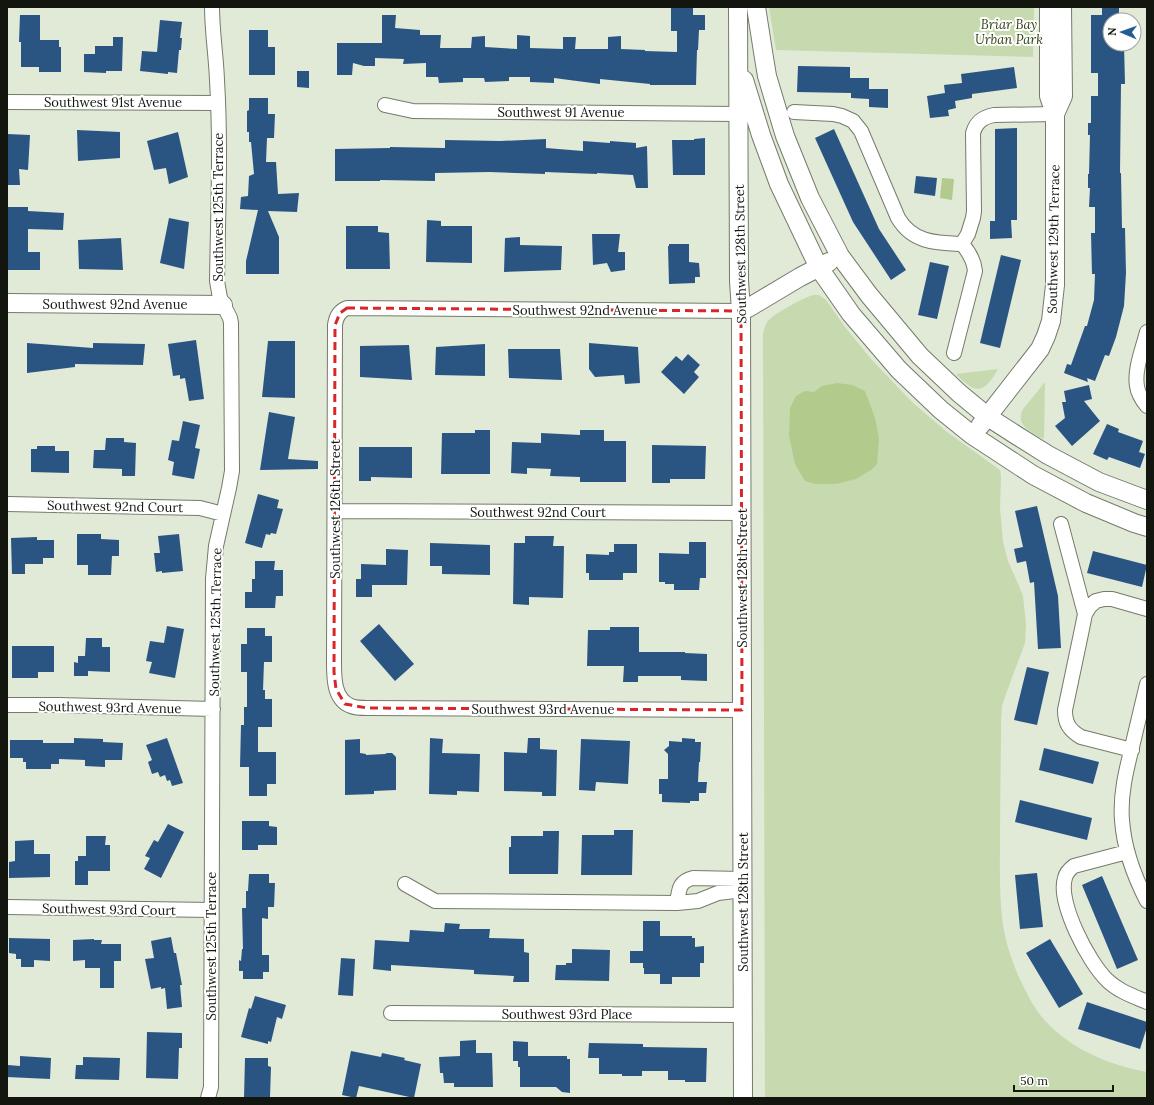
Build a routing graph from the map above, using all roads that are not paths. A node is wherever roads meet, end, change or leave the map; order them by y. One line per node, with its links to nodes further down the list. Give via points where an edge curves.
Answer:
1 (212, 7): 8 (street, Southwest 125th Terrace)
2 (738, 7): 6 (street, Southwest 128th Street)
3 (756, 7): 14 (street, via 768,76 785,136 810,198)
4 (1049, 7): 12 (street, Southwest 129th Terrace, via 1049,96)
5 (1062, 7): 12 (street, Southwest 129th Terrace, via 1063,96)
6 (739, 58): 11 (street, Southwest 128th Street); 15 (street, Southwest 128th Street, via 747,92 774,171)
7 (7, 102): 8 (street, Southwest 91st Avenue)
8 (218, 102): 17 (street, Southwest 125th Terrace, via 217,281)
9 (385, 105): 11 (street, Southwest 91 Avenue, via 412,111)
10 (794, 112): 13 (street, via 839,115 853,121 863,136 898,218 904,226 914,235 930,242)
11 (738, 114): 18 (street, Southwest 128th Street)
12 (1055, 114): 13 (street, via 994,115 985,117 975,126 973,218); 23 (street, Southwest 129th Terrace, via 1054,285 1051,321 1040,349)
13 (962, 244): 21 (street, via 972,258 974,271)
14 (840, 256): 15 (street, Southwest 92nd Avenue); 23 (street, via 920,356)
15 (819, 268): 18 (street, Southwest 92nd Avenue); 24 (street, via 851,314 899,370)
16 (7, 303): 17 (street, Southwest 92nd Avenue)
17 (223, 305): 29 (street, Southwest 125th Terrace, via 232,329 232,471)
18 (741, 311): 19 (street, Southwest 92nd Avenue, via 347,308); 28 (street, Southwest 128th Street)
19 (340, 313): 27 (street, Southwest 126th Street, via 335,325)
20 (1147, 332): 22 (street, via 1138,370 1137,387)
21 (954, 353)
22 (1147, 406)
23 (988, 417): 24 (street, Southwest 129th Terrace); 25 (street, via 1048,455 1099,482)
24 (972, 435): 31 (street, via 1039,479 1086,503)
25 (1147, 500)
26 (7, 504): 29 (street, Southwest 92nd Court, via 200,508)
27 (335, 511): 28 (street, Southwest 92nd Court); 35 (street, Southwest 126th Street, via 334,672 336,689)
28 (742, 513): 38 (street, Southwest 128th Street)
29 (223, 514): 37 (street, Southwest 125th Terrace, via 216,546 213,579)
30 (1061, 524): 33 (street)
31 (1147, 527)
32 (1147, 609): 33 (street, via 1104,599 1096,601)
33 (1086, 614): 39 (street, via 1064,710 1066,722 1074,733 1081,737)
34 (1147, 684): 39 (street)
35 (345, 704): 38 (street, Southwest 93rd Avenue, via 357,708)
36 (7, 705): 37 (street, Southwest 93rd Avenue)
37 (213, 710): 46 (street, Southwest 125th Terrace)
38 (742, 710): 42 (street, Southwest 128th Street)
39 (1132, 750): 40 (street, via 1122,800 1122,819)
40 (1128, 852): 43 (street, via 1134,876); 47 (street, via 1074,866 1065,876 1064,892 1076,932 1101,973 1116,987)
41 (405, 884): 44 (street, via 435,901)
42 (743, 884): 44 (street, via 698,901); 44 (street, via 693,878 682,883); 49 (street, Southwest 128th Street)
43 (1147, 901)
44 (678, 903)
45 (7, 907): 46 (street, Southwest 93rd Court)
46 (211, 910): 50 (street, Southwest 125th Terrace, via 211,1087)
47 (1147, 1002)
48 (391, 1013): 49 (street, Southwest 93rd Place)
49 (743, 1015): 51 (street, Southwest 128th Street)
50 (208, 1098)
51 (743, 1098)

